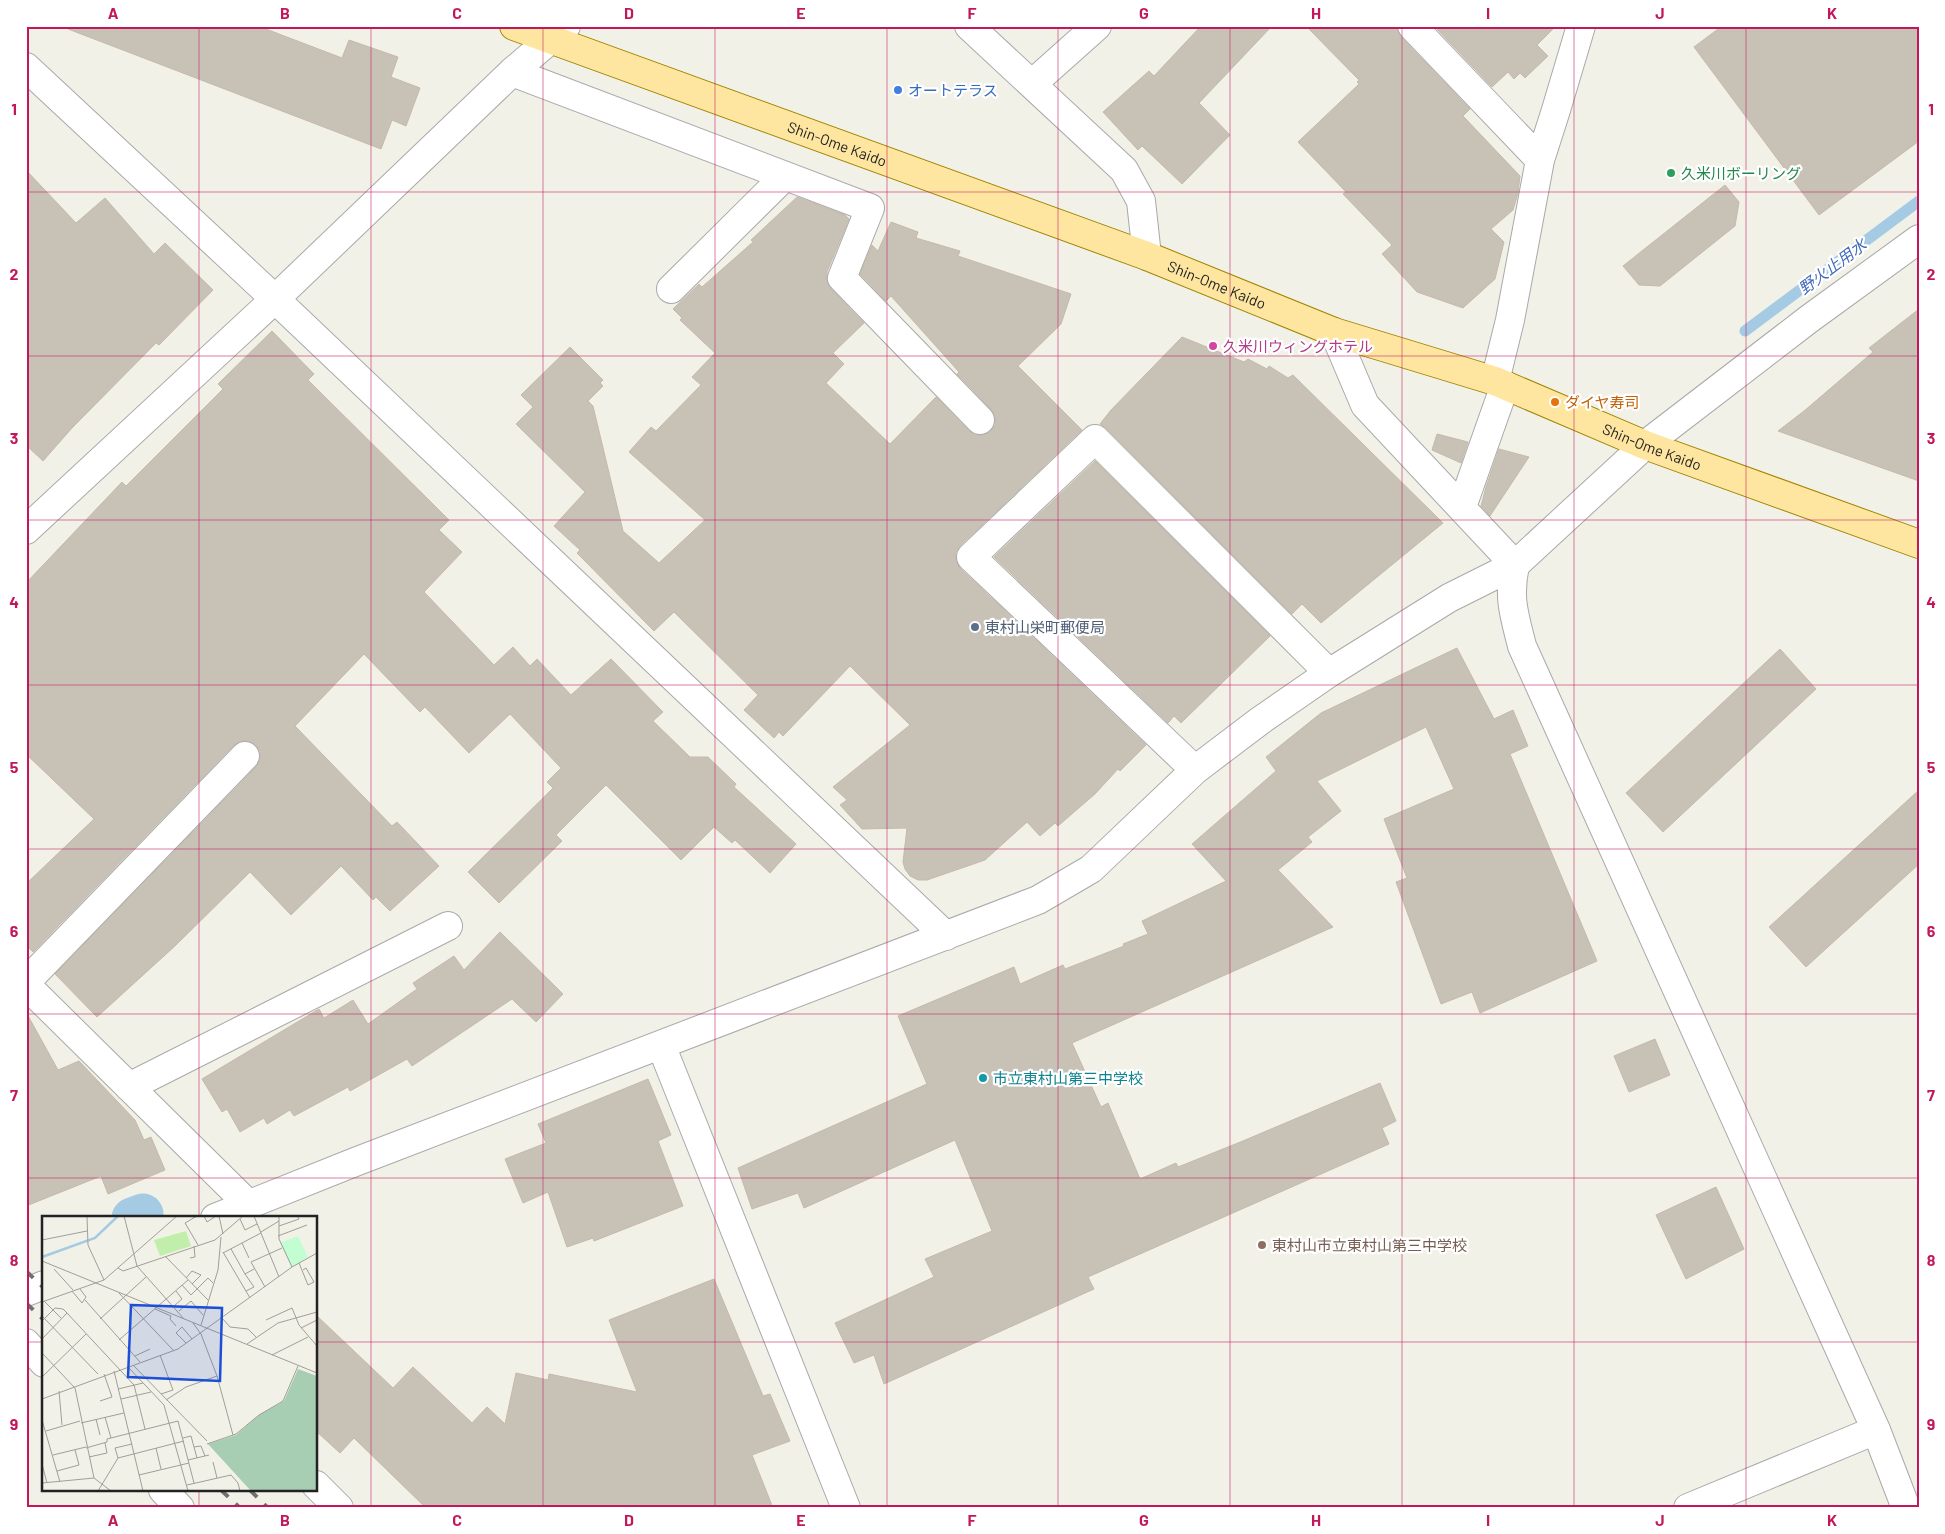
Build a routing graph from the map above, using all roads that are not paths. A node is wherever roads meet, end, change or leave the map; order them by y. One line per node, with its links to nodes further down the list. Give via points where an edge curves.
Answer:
1 (514, 26): 6 (main road, Shin-Ome Kaido)
2 (969, 26): 9 (street)
3 (1097, 26): 9 (street)
4 (1412, 26): 10 (street)
5 (1580, 26): 10 (street)
6 (559, 33): 8 (street); 13 (main road, Shin-Ome Kaido)
7 (26, 67): 15 (street)
8 (512, 72): 11 (street); 15 (street)
9 (1032, 84): 13 (street, via 1124,170 1141,201)
10 (1540, 160): 17 (street)
11 (785, 176): 14 (street); 18 (street, via 870,208 842,278)
12 (1919, 239): 19 (street)
13 (1147, 256): 16 (main road, Shin-Ome Kaido)
14 (671, 290)
15 (275, 299): 21 (street); 28 (street)
16 (1334, 332): 17 (main road, Shin-Ome Kaido); 20 (street, via 1365,405)
17 (1500, 383): 19 (main road, Shin-Ome Kaido); 20 (street)
18 (980, 420)
19 (1645, 445): 22 (main road, Shin-Ome Kaido); 23 (street)
20 (1462, 507): 23 (street)
21 (26, 530)
22 (1919, 544)
23 (1515, 565): 24 (street, via 1449,598); 38 (street, via 1511,585 1512,606 1522,646)
24 (1330, 673): 26 (street, via 1260,720); 26 (street, via 1095,439 971,557)
25 (245, 756): 29 (street)
26 (1195, 770): 28 (street, via 1091,869 1038,900)
27 (448, 926): 31 (street)
28 (946, 936): 30 (street)
29 (26, 983): 31 (street)
30 (661, 1045): 32 (street); 43 (street)
31 (129, 1087): 32 (street)
32 (248, 1204): 33 (street)
33 (220, 1216)
34 (42, 1286): 35 (street)
35 (26, 1292)
36 (26, 1343): 37 (street)
37 (42, 1361)
38 (1876, 1430): 44 (street); 45 (street)
39 (318, 1487): 42 (street)
40 (165, 1492): 41 (street)
41 (180, 1508)
42 (339, 1508)
43 (846, 1508)
44 (1688, 1508)
45 (1906, 1508)

